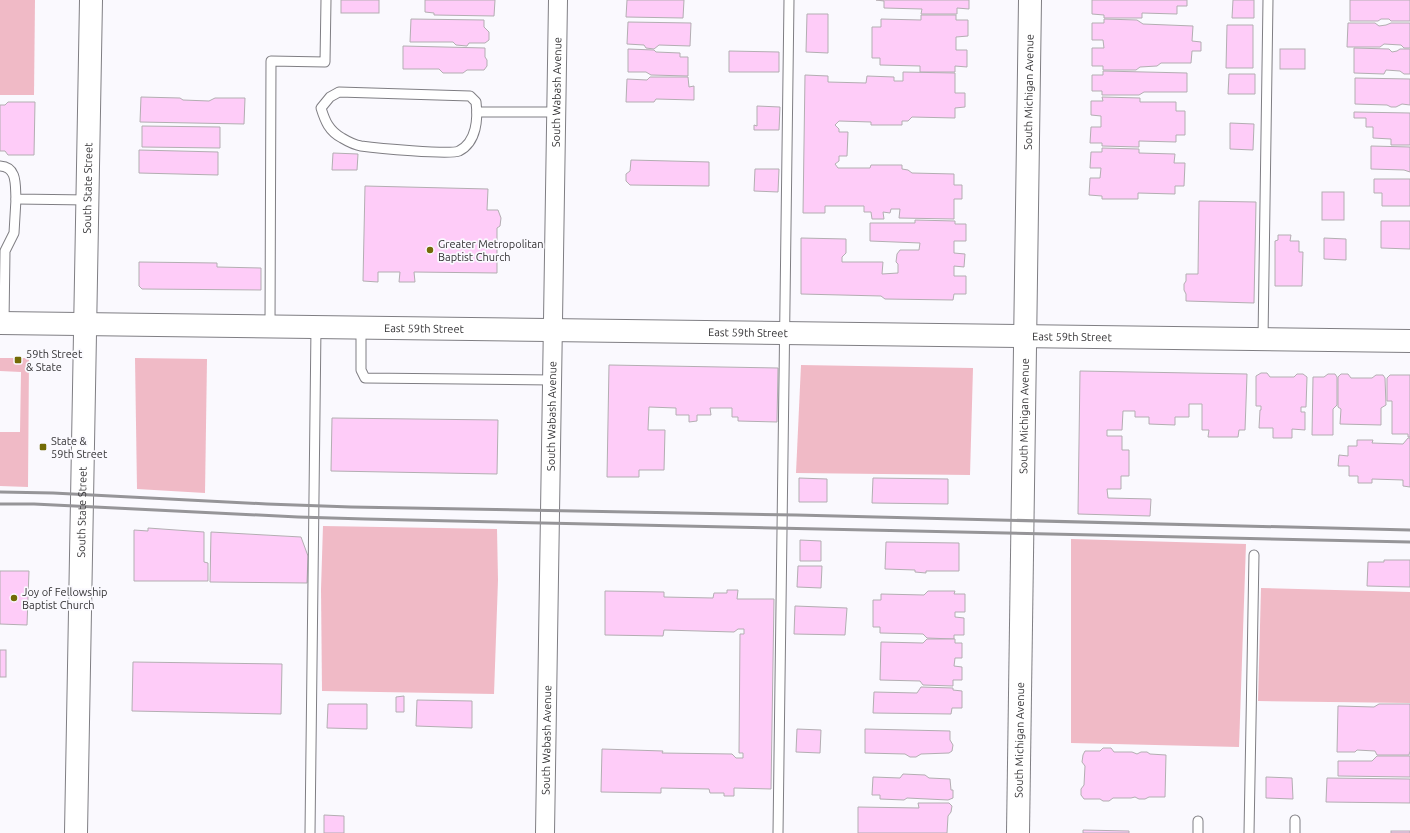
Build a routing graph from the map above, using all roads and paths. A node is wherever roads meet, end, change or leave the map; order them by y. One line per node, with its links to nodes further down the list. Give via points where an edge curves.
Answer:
1 (91, 0): 11 (street, South State Street)
2 (326, 0): 15 (lane, via 325,62 271,62)
3 (558, 0): 8 (street, South Wabash Avenue)
4 (789, 0): 19 (lane)
5 (1030, 0): 20 (street, South Michigan Avenue)
6 (1268, 0): 21 (lane)
7 (477, 112): 7 (lane, via 476,102 470,96 340,92 330,97 321,108 324,120 330,128 340,137 360,146 431,152 459,151 469,143 476,128); 8 (lane)
8 (556, 112): 18 (street, South Wabash Avenue)
9 (0, 166): 10 (lane, via 10,169 14,175)
10 (16, 199): 11 (lane); 12 (lane, via 14,233 5,251)
11 (88, 200): 14 (street, South State Street)
12 (2, 266): 13 (lane)
13 (2, 323): 14 (street, East 59th Street)
14 (86, 323): 15 (street, East 59th Street); 27 (street, South State Street)
15 (270, 326): 16 (street, East 59th Street)
16 (316, 326): 17 (street, East 59th Street); 28 (lane)
17 (361, 327): 18 (street, East 59th Street); 23 (lane, via 361,370 365,378)
18 (552, 329): 19 (street, East 59th Street); 23 (street, South Wabash Avenue)
19 (784, 332): 20 (street, East 59th Street); 30 (lane)
20 (1025, 336): 21 (street, East 59th Street); 31 (street, South Michigan Avenue)
21 (1263, 339): 22 (street, East 59th Street)
22 (1410, 341)
23 (552, 380): 29 (street, South Wabash Avenue)
24 (1254, 555): 33 (lane)
25 (1198, 820): 32 (lane)
26 (1295, 820): 34 (lane)
27 (76, 833)
28 (310, 833)
29 (545, 833)
30 (778, 833)
31 (1018, 833)
32 (1198, 833)
33 (1248, 833)
34 (1295, 833)

